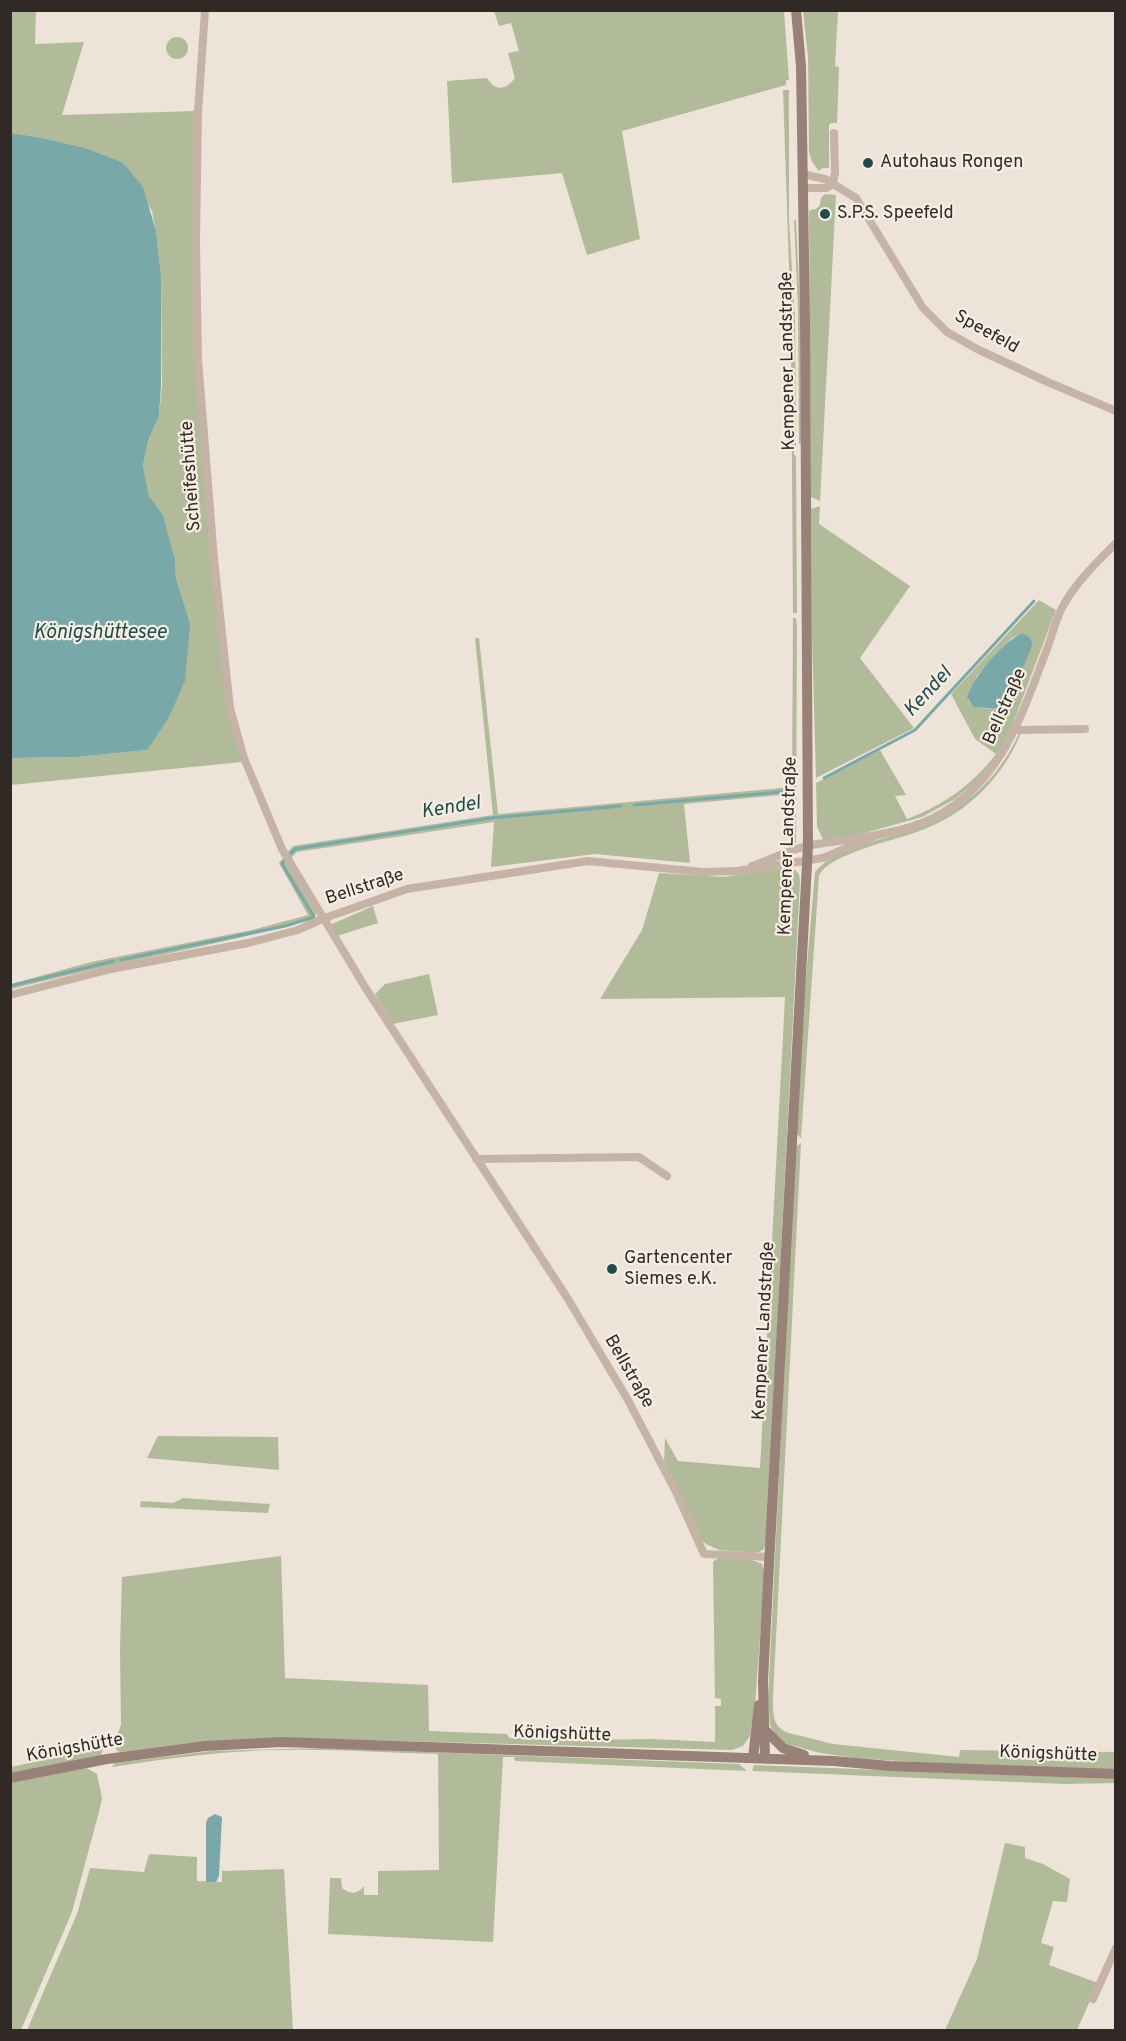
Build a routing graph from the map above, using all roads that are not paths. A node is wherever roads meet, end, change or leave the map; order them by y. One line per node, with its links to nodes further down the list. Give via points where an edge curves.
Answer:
1 (205, 10): 15 (street, Scheifeshütte, via 198,112 198,359 230,708 244,758 282,849)
2 (796, 10): 4 (street, Kempener Landstraße)
3 (834, 133): 5 (street)
4 (802, 174): 5 (street, Speefeld); 6 (street, Kempener Landstraße)
5 (832, 184): 6 (street, via 826,188); 7 (street, Speefeld, via 861,204 923,308 947,332 1050,384)
6 (802, 188): 12 (street, Kempener Landstraße)
7 (1116, 411)
8 (1116, 543): 10 (street, Bellstraße, via 1084,576 1062,609)
9 (1085, 729): 10 (street)
10 (1016, 730): 11 (street, Bellstraße, via 995,766 970,794 931,818)
11 (877, 835): 12 (street, Bellstraße); 13 (street, Bellstraße)
12 (808, 846): 13 (street, Kempener Landstraße); 14 (street, Bellstraße)
13 (808, 862): 14 (street, Bellstraße); 20 (street, Kempener Landstraße)
14 (737, 871): 15 (street, Bellstraße, via 703,872 588,861 407,889)
15 (322, 919): 16 (street, Scheifeshütte); 17 (street, Bellstraße, via 298,930 248,943 120,967)
16 (331, 933): 18 (street, Bellstraße)
17 (10, 995)
18 (476, 1160): 19 (street, via 639,1157); 20 (street, Bellstraße, via 568,1299 628,1400 704,1554)
19 (667, 1176)
20 (769, 1557): 21 (street, Kempener Landstraße)
21 (763, 1681): 22 (street, Kempener Landstraße); 23 (street, Kempener Landstraße)
22 (766, 1731): 24 (street, Kempener Landstraße); 25 (street, via 794,1753)
23 (753, 1758): 24 (street, Königshütte); 27 (street, Königshütte, via 282,1742 206,1746 107,1759)
24 (765, 1759): 25 (street, Königshütte)
25 (834, 1761): 26 (street, Königshütte)
26 (1116, 1774)
27 (10, 1778)
28 (1116, 1948): 29 (street)
29 (1093, 1999)

